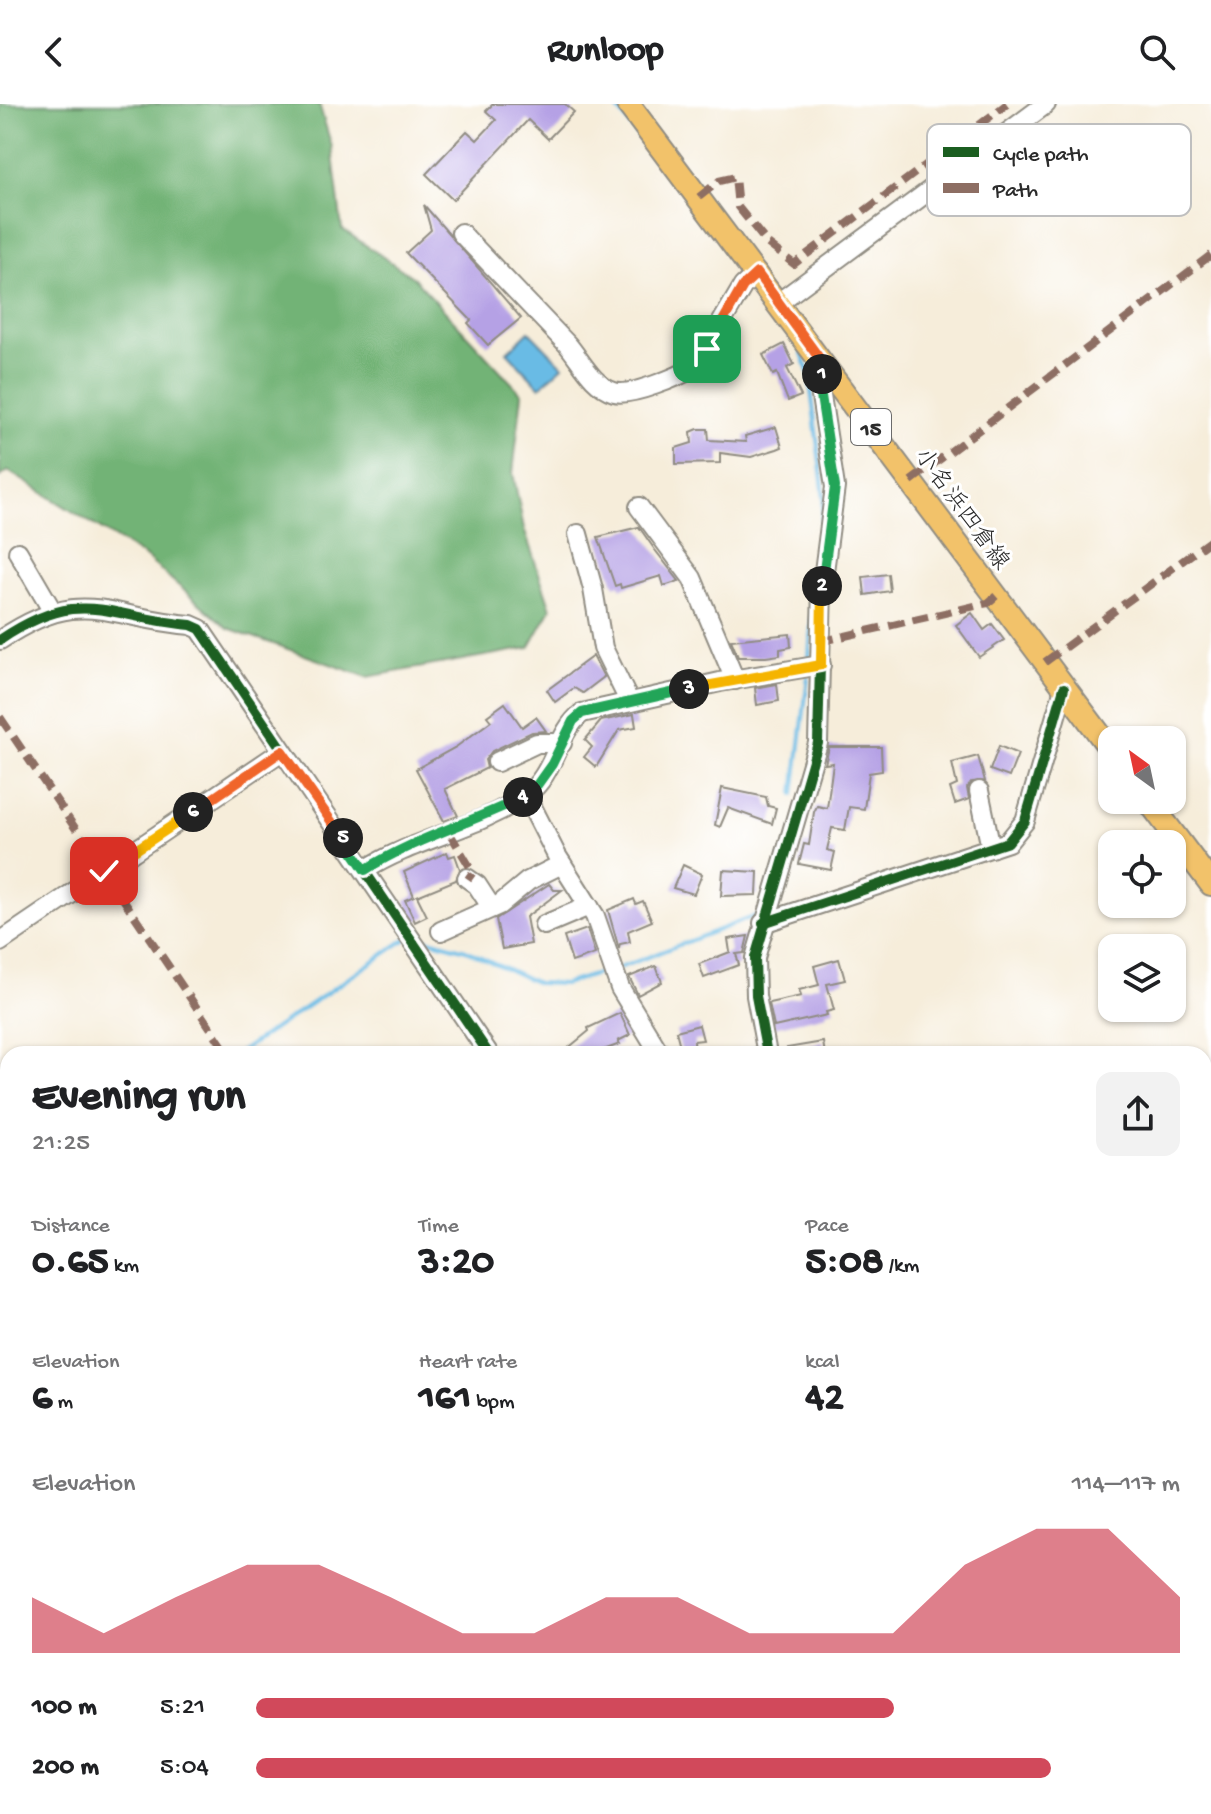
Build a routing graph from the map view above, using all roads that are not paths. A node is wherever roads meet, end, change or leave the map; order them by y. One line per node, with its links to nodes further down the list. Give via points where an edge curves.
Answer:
1 (628, 104): 6 (main road, 小名浜四倉線 / 15)
2 (1046, 104): 3 (street)
3 (1019, 124)
4 (927, 192): 7 (street)
5 (461, 233): 6 (street, via 590,375 614,392 627,393 695,367 743,286)
6 (757, 273): 7 (main road, 小名浜四倉線 / 15)
7 (778, 303): 8 (main road, 小名浜四倉線 / 15)
8 (822, 362): 14 (street, via 821,396 835,487 822,587); 16 (main road, 小名浜四倉線 / 15)
9 (639, 507): 15 (street, via 692,578)
10 (578, 534): 17 (street, via 603,648)
11 (18, 552): 12 (street)
12 (53, 612): 13 (street); 20 (street, via 95,606 200,629)
13 (0, 640)
14 (821, 665): 15 (street); 32 (street, via 814,765)
15 (735, 680): 17 (street)
16 (1064, 688): 18 (main road, 小名浜四倉線 / 15); 25 (street, via 1025,821 1008,842)
17 (629, 701): 19 (street, via 582,713)
18 (1098, 733)
19 (562, 743): 21 (street, via 534,738); 23 (street)
20 (282, 751): 27 (street); 35 (street)
21 (497, 762)
22 (979, 791): 25 (street)
23 (526, 795): 26 (street); 27 (street)
24 (1158, 814): 29 (main road)
25 (991, 848): 32 (street)
26 (562, 864): 30 (street); 31 (street)
27 (365, 870): 36 (street)
28 (467, 878): 31 (street)
29 (1211, 884)
30 (589, 906): 33 (street); 37 (street, via 620,988)
31 (492, 908): 34 (street)
32 (763, 923): 38 (street, via 756,971)
33 (544, 925)
34 (441, 931)
35 (0, 942)
36 (484, 1046)
37 (655, 1046)
38 (766, 1046)

